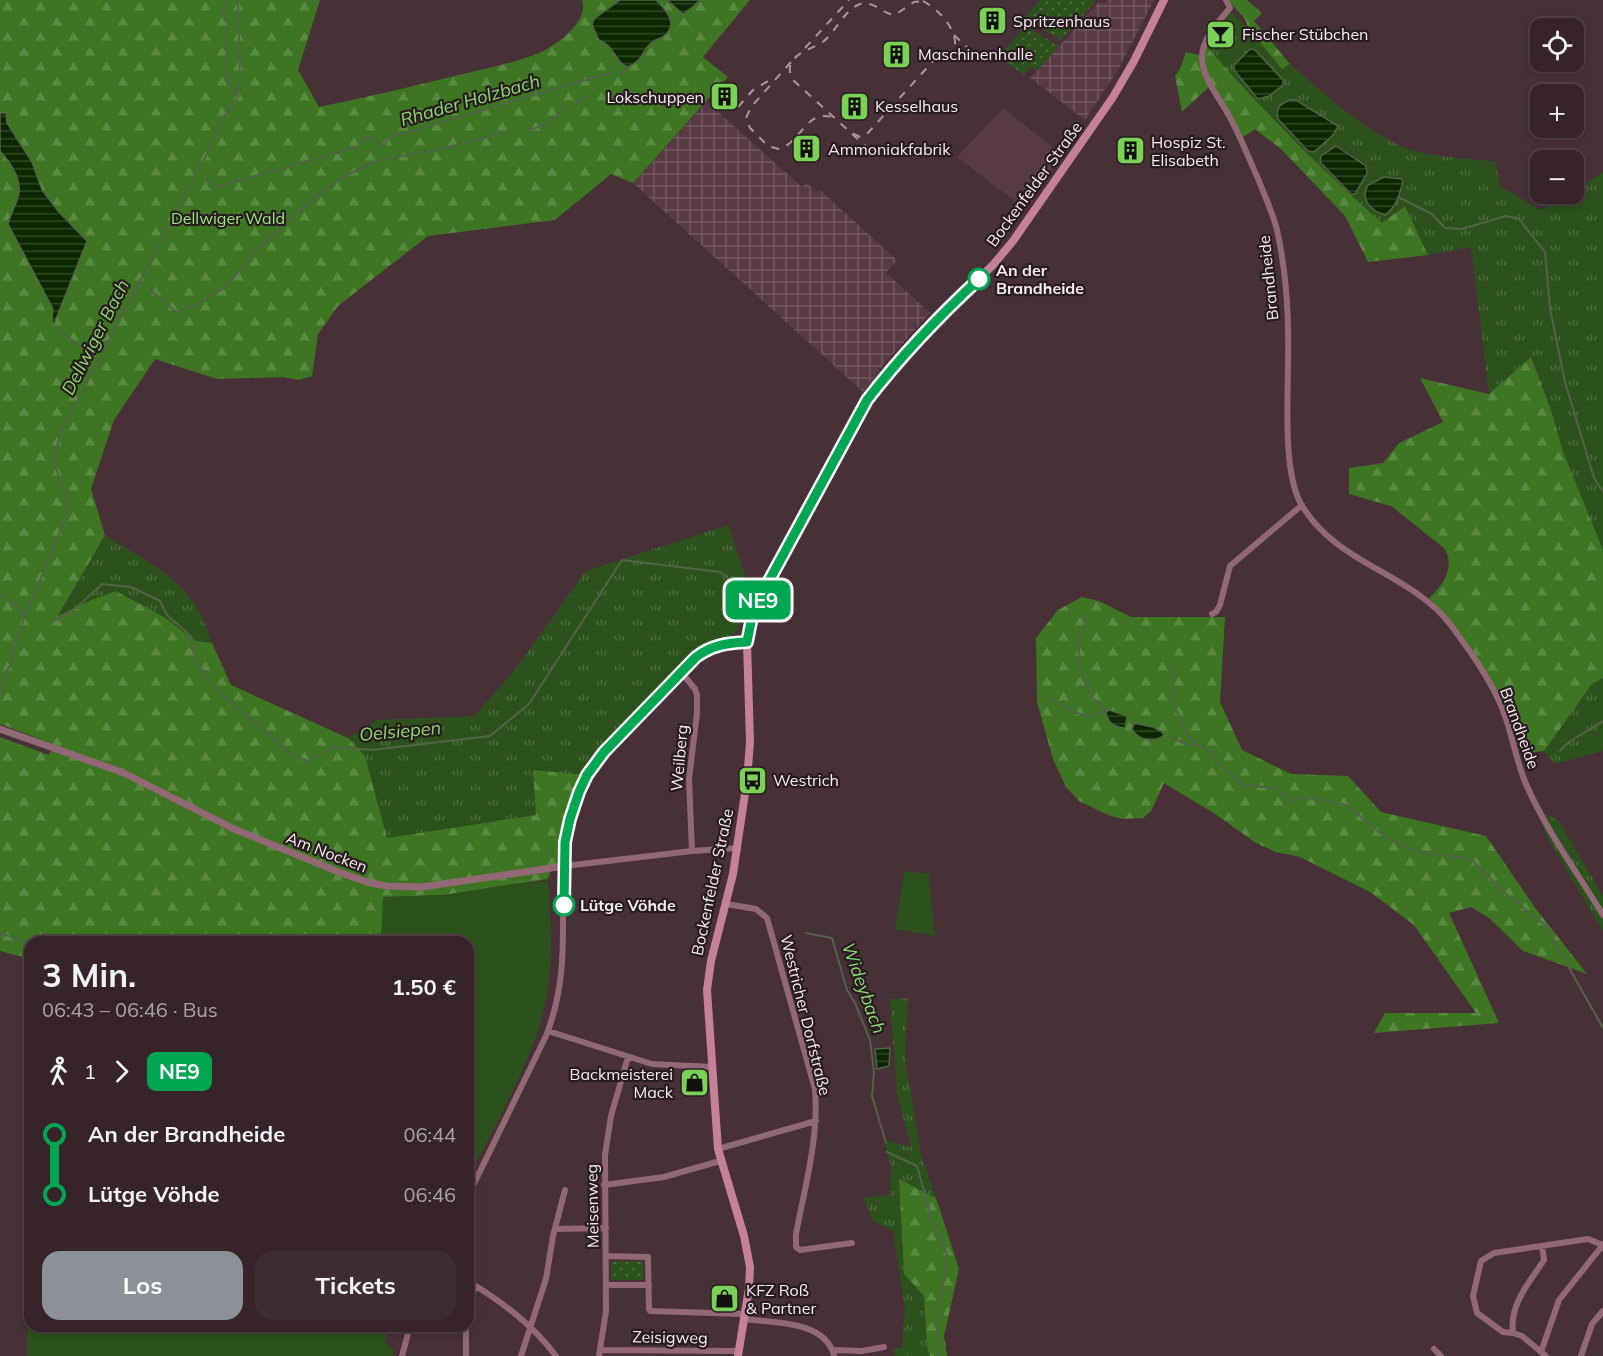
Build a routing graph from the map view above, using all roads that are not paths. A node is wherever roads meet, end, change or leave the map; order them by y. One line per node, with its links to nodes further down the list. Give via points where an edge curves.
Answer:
1 (1164, 0): 5 (main road, Bockenfelder Straße, via 1126,77 1013,241 933,322 867,400 757,603)
2 (1226, 0): 3 (street, Brandheide, via 1230,8 1207,40 1203,67 1252,165 1278,234 1287,314 1291,473)
3 (1302, 505): 4 (street, via 1230,566 1223,597); 12 (street, Brandheide, via 1341,547 1427,601 1448,622 1500,702 1517,763 1532,797)
4 (1212, 614)
5 (747, 642): 6 (street, via 705,650); 8 (main road, Bockenfelder Straße, via 750,755)
6 (681, 672): 9 (street, Weilberg, via 697,695 688,779); 10 (street, via 587,775 570,819)
7 (0, 729): 10 (street, Am Nocken, via 124,773 234,830 370,883 422,887)
8 (738, 848): 9 (street, Am Nocken); 11 (main road, Bockenfelder Straße)
9 (692, 851): 10 (street, Am Nocken)
10 (564, 866): 13 (street, via 563,964)
11 (726, 904): 15 (main road, Bockenfelder Straße, via 708,979); 16 (street, Westricher Dorfstraße, via 756,909 766,918 815,1089)
12 (1603, 915)
13 (548, 1031): 14 (street); 19 (street)
14 (628, 1057): 15 (street, via 652,1064); 20 (street, Meisenweg, via 608,1135)
15 (712, 1067): 17 (main road, Bockenfelder Straße)
16 (816, 1121): 17 (street); 24 (street, Westricher Dorfstraße, via 796,1247 800,1250)
17 (718, 1149): 18 (main road, Bockenfelder Straße)
18 (720, 1161): 20 (street, via 664,1177); 33 (main road, Bockenfelder Straße, via 748,1249 750,1272)
19 (474, 1184)
20 (604, 1185): 22 (street, Meisenweg)
21 (565, 1191): 23 (street)
22 (606, 1228): 23 (street); 27 (street, Meisenweg)
23 (556, 1229): 34 (street)
24 (852, 1243)
25 (1542, 1246): 26 (street, via 1588,1239); 37 (street, via 1544,1260 1520,1296); 37 (street, via 1494,1252 1481,1261 1473,1296 1477,1312 1503,1332)
26 (1603, 1246): 43 (street, via 1559,1300)
27 (606, 1256): 28 (street, Meisenweg); 29 (street, via 648,1257)
28 (606, 1285): 29 (street); 40 (street, Meisenweg)
29 (649, 1285): 33 (street, via 650,1311)
30 (476, 1286): 31 (street); 34 (street)
31 (474, 1290)
32 (1603, 1311): 49 (street, via 1592,1324)
33 (744, 1316): 41 (street, via 811,1330); 42 (main road, Bockenfelder Straße)
34 (531, 1327): 46 (street); 47 (street)
35 (408, 1332): 44 (street)
36 (466, 1332): 45 (street)
37 (1513, 1333): 43 (street)
38 (884, 1347): 41 (street)
39 (1434, 1349): 48 (street)
40 (600, 1353): 42 (street, Zeisigweg)
41 (834, 1353)
42 (738, 1354)
43 (1543, 1354)
44 (402, 1356)
45 (466, 1356)
46 (521, 1356)
47 (556, 1356)
48 (1441, 1356)
49 (1581, 1356)

